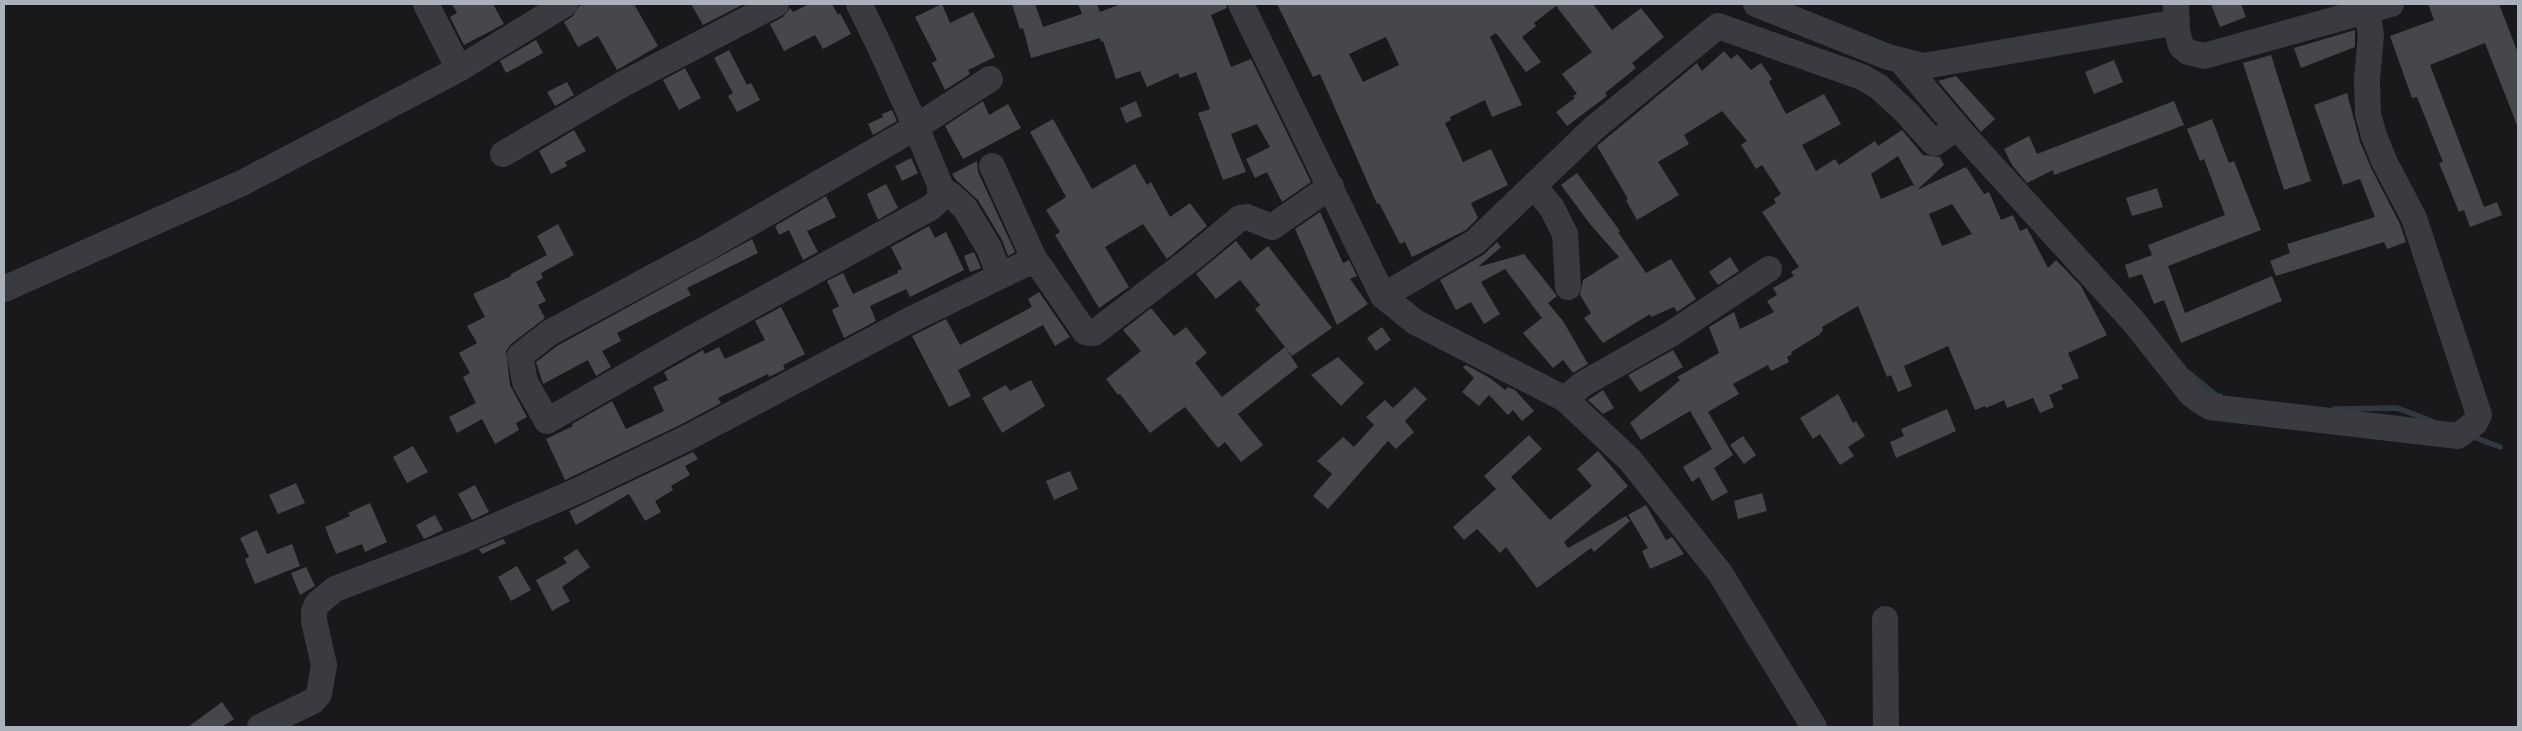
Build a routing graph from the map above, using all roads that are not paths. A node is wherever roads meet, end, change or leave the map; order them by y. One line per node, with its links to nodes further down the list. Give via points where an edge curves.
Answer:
1 (426, 4): 10 (street)
2 (565, 4): 10 (street)
3 (776, 4): 14 (street, via 623,84)
4 (859, 4): 12 (street)
5 (1241, 4): 16 (street)
6 (2379, 8): 8 (street, via 2204,56 2188,52 2181,46); 13 (street, via 2367,79 2368,114 2385,164 2414,218 2479,415 2475,423 2458,436 2210,407 2191,394 2134,322)
7 (1738, 12): 9 (street); 13 (street, via 1862,77); 17 (street, via 1594,128)
8 (2176, 13): 9 (street, via 1938,65)
9 (1902, 62): 13 (street)
10 (459, 69): 23 (street, via 242,183)
11 (990, 79): 12 (street)
12 (916, 127): 18 (street); 18 (street, via 707,248 549,333 520,356 525,382 547,421 930,208 940,198)
13 (1947, 135)
14 (503, 154)
15 (992, 166): 19 (street)
16 (1331, 186): 19 (street, via 1272,227 1247,217 1240,218 1091,334 1084,332); 24 (street)
17 (1534, 186): 22 (street, via 1552,208 1565,234); 24 (street, via 1475,242)
18 (941, 189): 21 (street, via 965,208 989,248)
19 (1036, 263): 21 (street, via 1027,263)
20 (1769, 269): 25 (street, via 1678,329 1583,384)
21 (1000, 276): 27 (street, via 688,438 577,491 463,540 335,589 317,604 314,612 324,665 319,694 313,702)
22 (1568, 287)
23 (4, 289)
24 (1383, 296): 25 (street, via 1415,322)
25 (1565, 399): 28 (street, via 1630,460 1720,572)
26 (1885, 619): 29 (street)
27 (260, 727)
28 (1814, 727)
29 (1886, 727)

